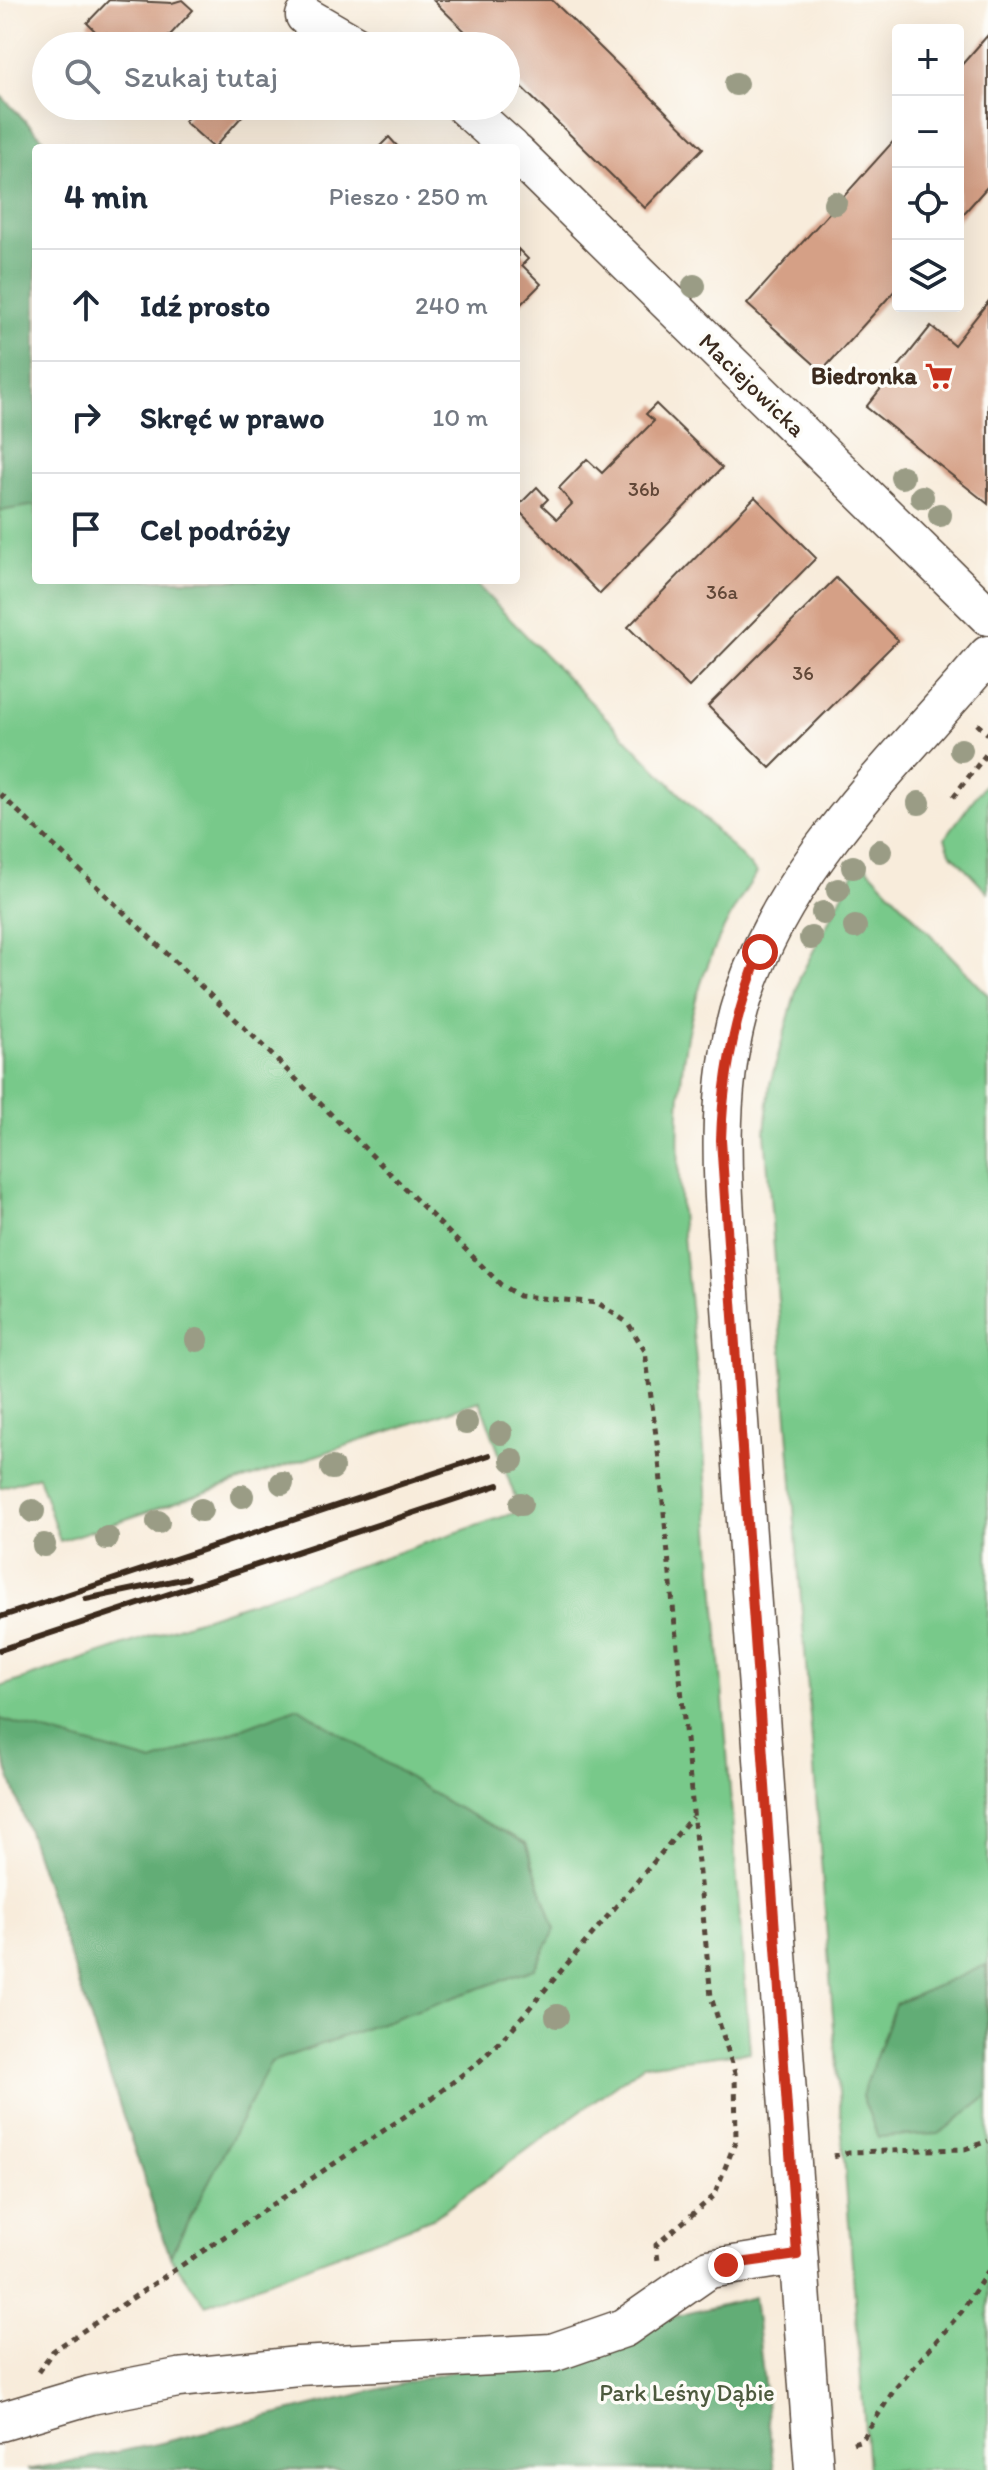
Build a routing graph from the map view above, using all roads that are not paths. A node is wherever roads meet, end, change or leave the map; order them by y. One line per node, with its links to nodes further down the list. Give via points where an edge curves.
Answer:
1 (303, 5): 2 (street)
2 (339, 32)
3 (480, 120): 4 (street)
4 (507, 144)
5 (520, 157): 6 (street, Maciejowicka)
6 (988, 616)
7 (988, 655): 8 (street, via 832,835 793,891 745,991 724,1090 722,1169)
8 (797, 2255): 9 (street, via 709,2269 624,2328 552,2353 178,2378 91,2395); 10 (street)
9 (0, 2422)
10 (814, 2470)

